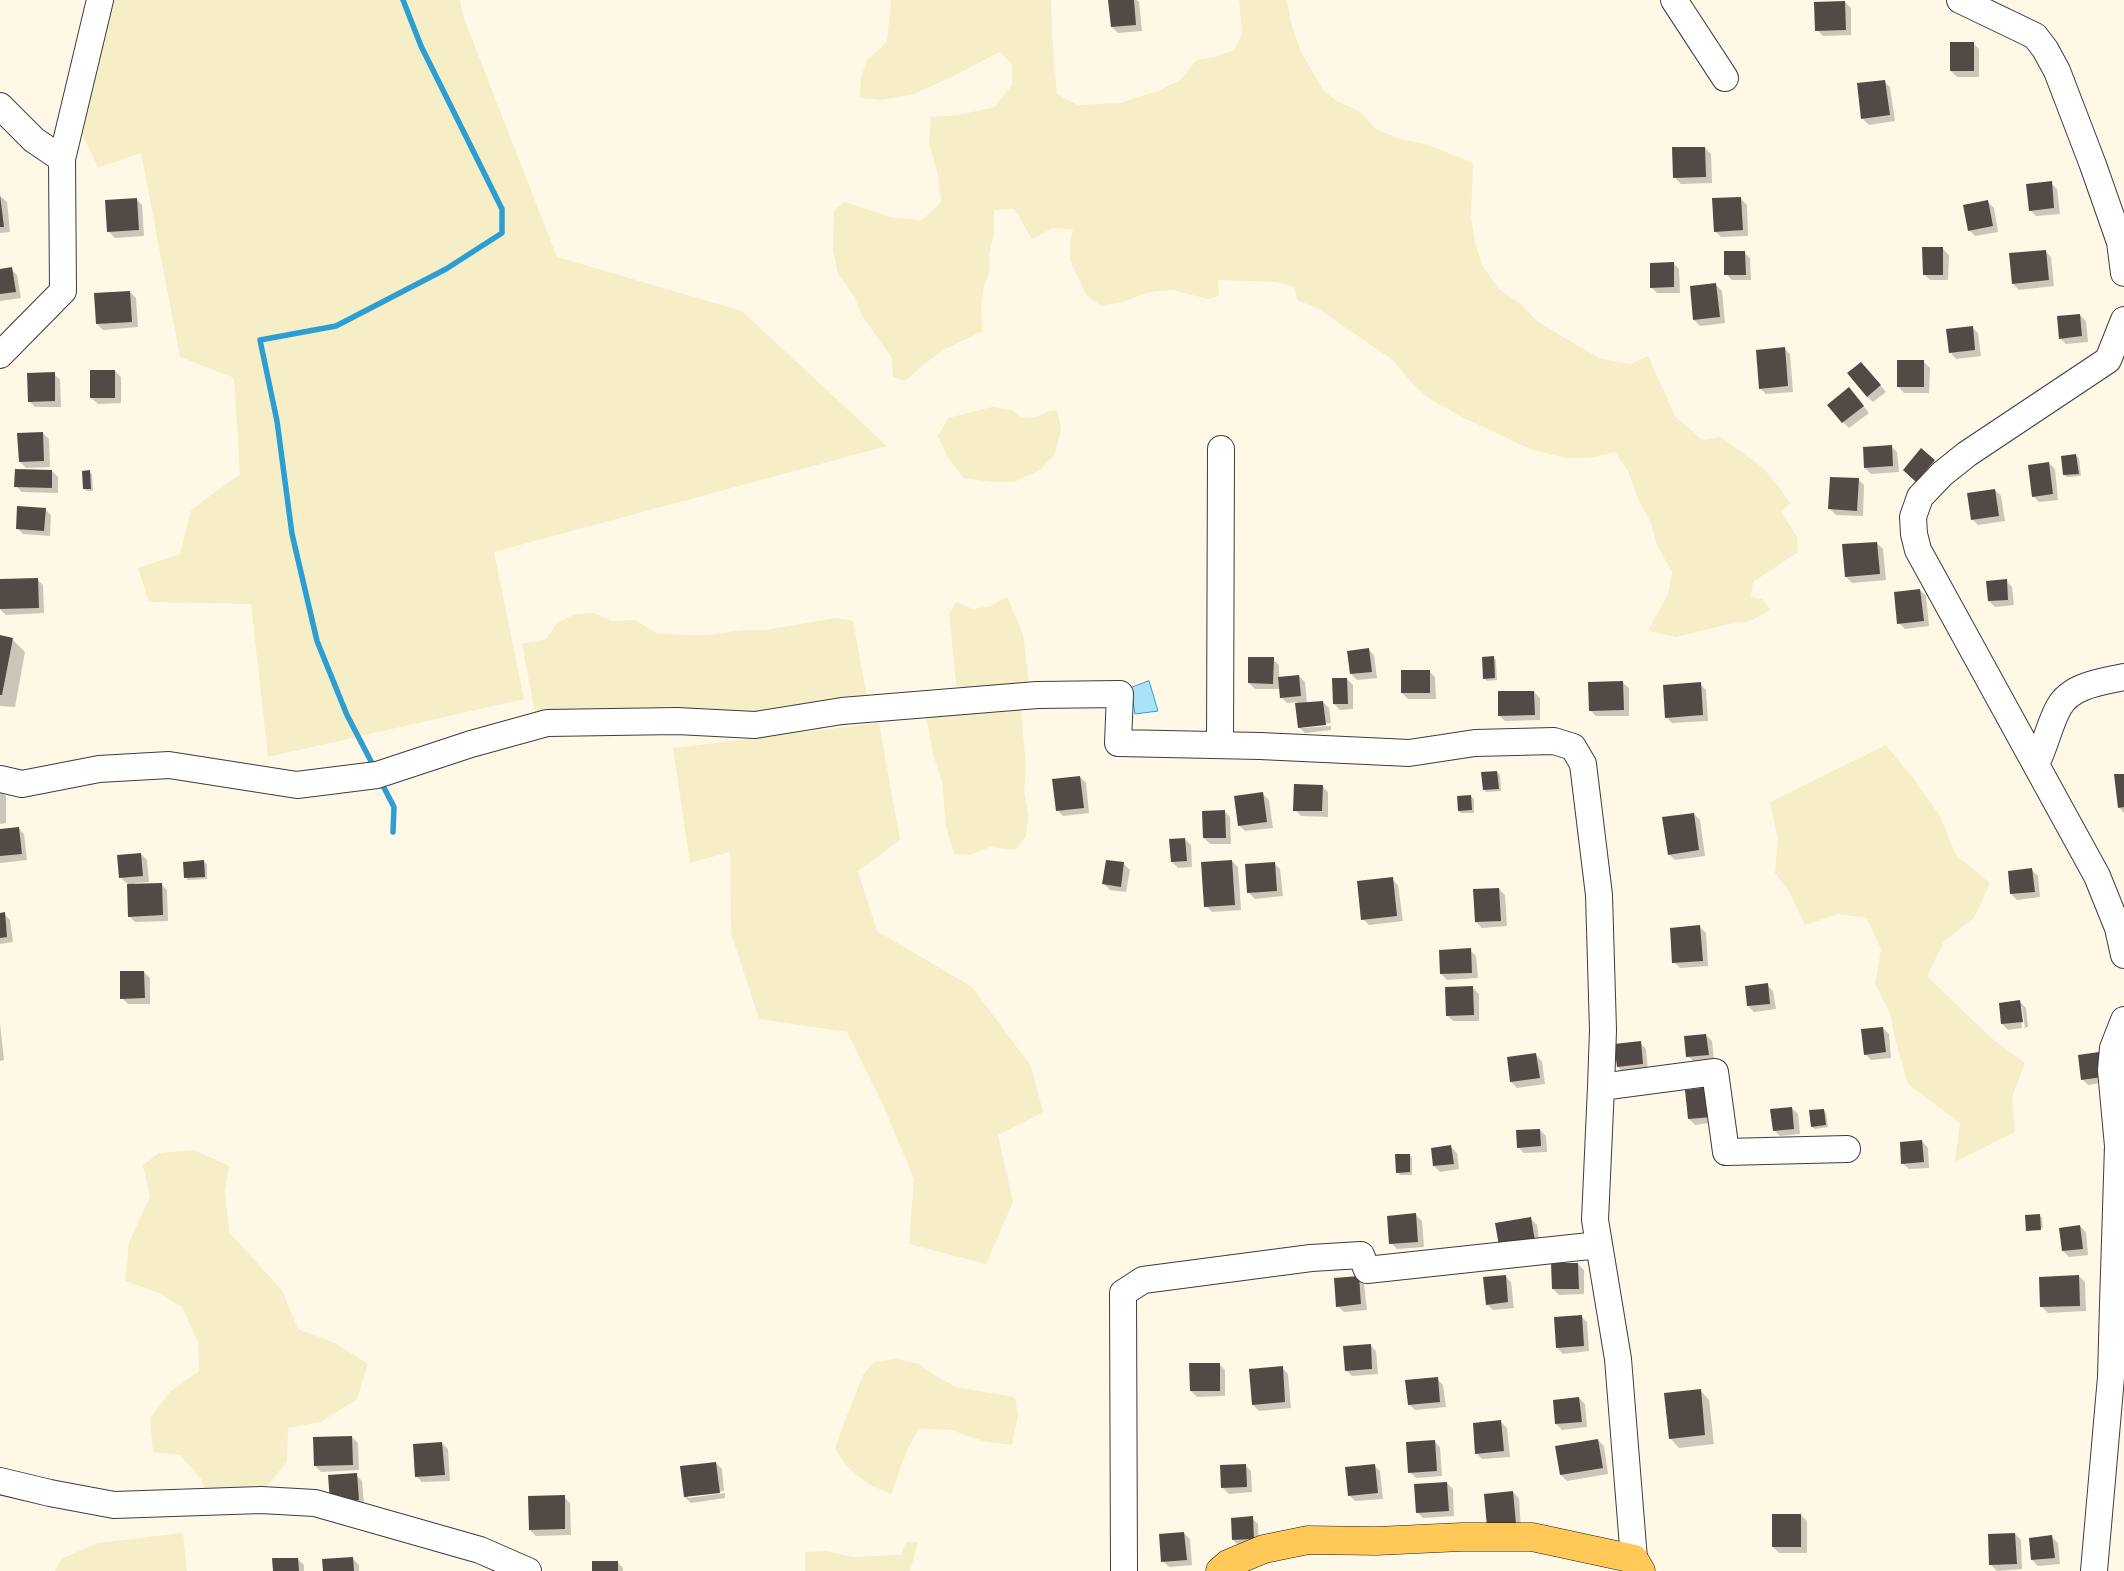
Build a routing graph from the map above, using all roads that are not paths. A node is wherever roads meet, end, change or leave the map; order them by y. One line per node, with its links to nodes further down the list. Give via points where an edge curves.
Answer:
1 (100, 0): 6 (street)
2 (1674, 0): 4 (street)
3 (1960, 0): 7 (street, via 2035,36 2044,49 2057,71 2099,182 2120,242)
4 (1725, 78)
5 (0, 106): 6 (street, via 34,140)
6 (62, 160): 9 (street, via 63,291)
7 (2124, 273)
8 (2124, 320): 13 (street, via 2108,360 1960,459 1920,497 1913,517 1918,550)
9 (0, 355)
10 (1220, 449): 12 (street)
11 (2124, 677): 13 (street, via 2100,682 2068,697 2059,706)
12 (1220, 745): 14 (street, via 1118,743 1120,694 1037,695 842,711 755,725 677,721 547,722 377,775 297,785 169,765 98,769 22,784); 17 (street, via 1409,753 1475,743 1554,741 1573,747 1583,764 1599,895 1603,1030)
13 (2036, 764): 15 (street, via 2097,876 2118,928)
14 (0, 779)
15 (2124, 955)
16 (2124, 1020): 20 (street, via 2114,1048 2112,1070 2118,1146)
17 (1600, 1086): 18 (street, via 1716,1072 1726,1152); 19 (street, via 1595,1220)
18 (1847, 1149)
19 (1599, 1245): 22 (street, via 1618,1359); 24 (street, via 1367,1270 1362,1255 1311,1258 1143,1280 1123,1292)
20 (2119, 1306): 26 (street)
21 (0, 1481): 23 (street, via 114,1504 261,1500 315,1504 480,1550)
22 (1637, 1565): 25 (main road, via 1532,1537 1462,1537 1308,1540 1264,1549 1228,1564)
23 (528, 1571)
24 (1124, 1571)
25 (1220, 1571)
26 (2094, 1571)

